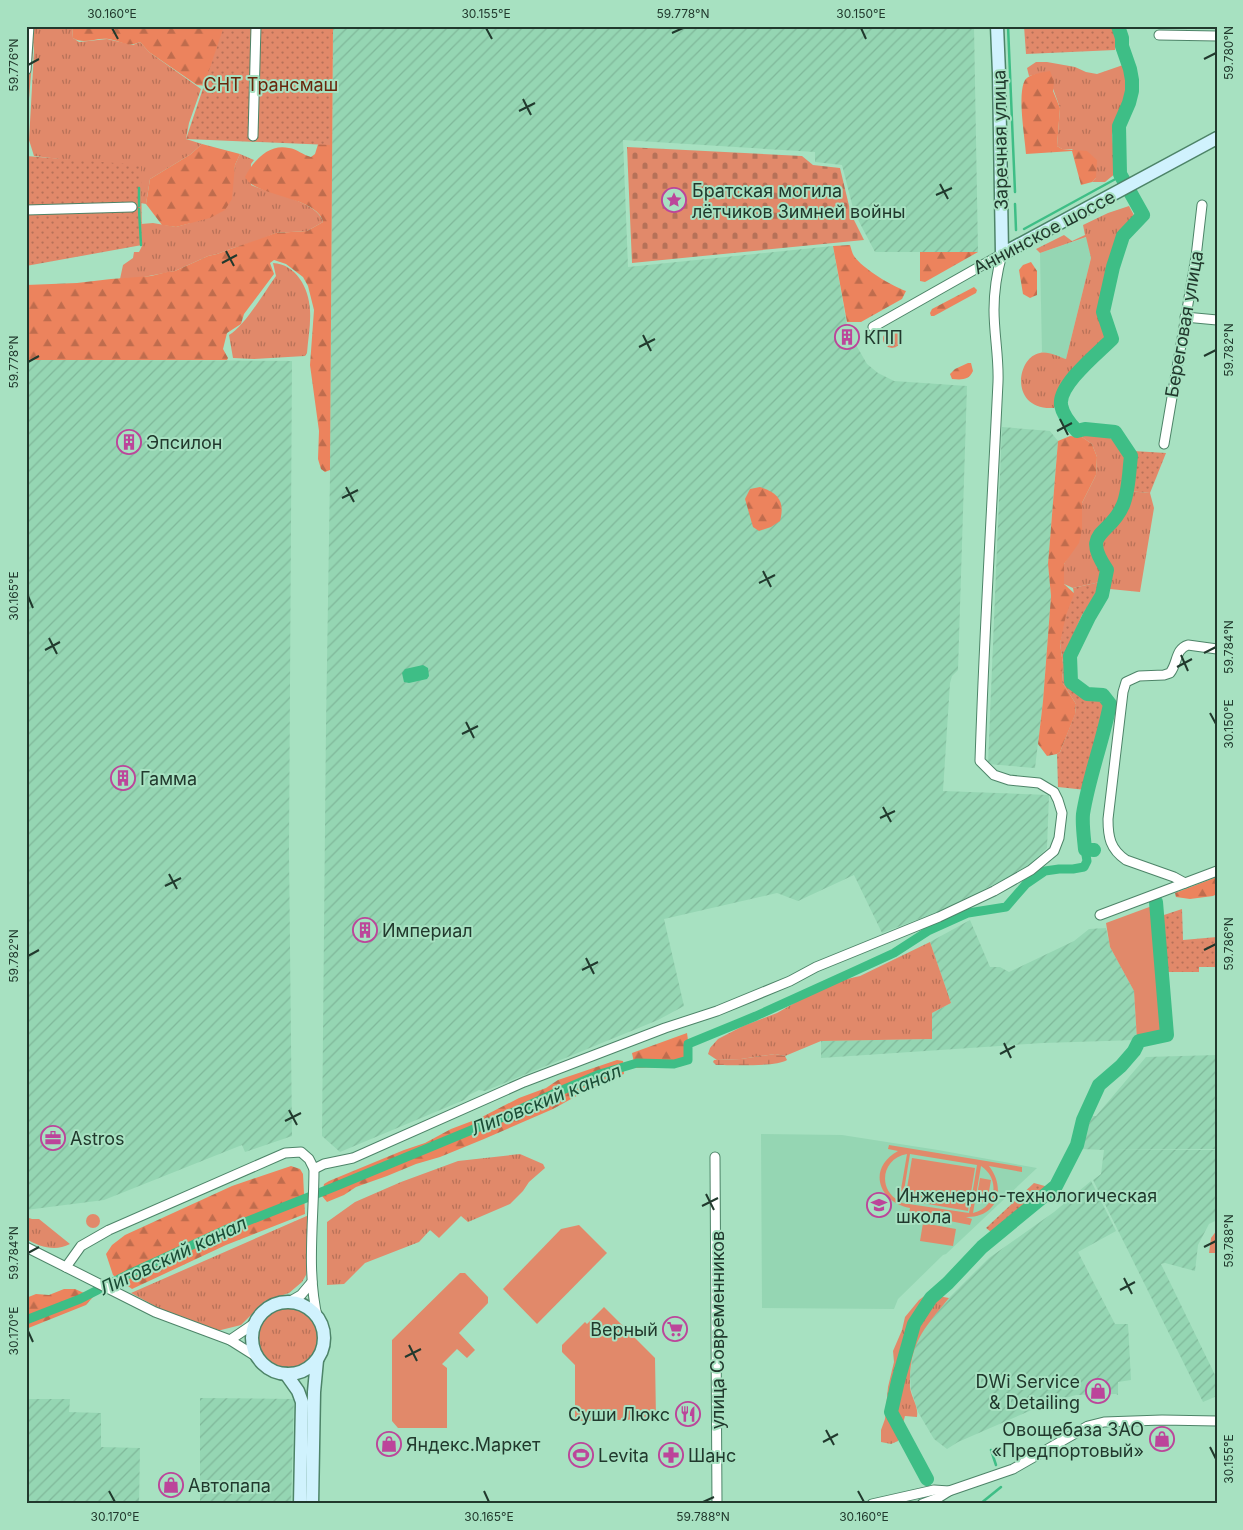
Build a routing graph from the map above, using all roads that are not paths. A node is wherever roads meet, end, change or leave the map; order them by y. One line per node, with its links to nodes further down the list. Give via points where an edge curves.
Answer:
1 (29, 26): 6 (street)
2 (256, 26): 7 (street)
3 (997, 26): 12 (street, Заречная улица)
4 (1159, 34): 5 (street)
5 (1217, 36)
6 (26, 70)
7 (253, 136)
8 (1217, 138): 12 (street, Аннинское шоссе)
9 (1202, 205): 13 (street, Береговая улица)
10 (132, 208): 11 (street)
11 (26, 210)
12 (1002, 254): 15 (street, Аннинское шоссе); 22 (street, via 994,297 998,378 980,761 994,775 1039,783 1054,792 1062,813 1054,852 1031,870 994,891 790,981 524,1082 353,1158)
13 (1185, 317): 14 (street); 16 (street, Береговая улица)
14 (1217, 320)
15 (873, 327)
16 (1164, 444)
17 (1217, 649): 19 (street, via 1184,646 1179,650 1170,673 1133,678 1126,682 1123,692 1108,819 1110,844 1126,860)
18 (1217, 871): 19 (street)
19 (1185, 883): 20 (street)
20 (1100, 915)
21 (716, 1157): 37 (street, улица Современников)
22 (314, 1169): 24 (street, via 306,1155 296,1151 285,1153 109,1230 81,1246); 25 (street)
23 (26, 1247): 24 (street)
24 (66, 1267): 29 (street, via 175,1321)
25 (312, 1282): 26 (street); 27 (street)
26 (290, 1302): 27 (street, via 303,1306); 28 (street, via 269,1308)
27 (318, 1320): 31 (street, via 324,1340)
28 (255, 1323): 29 (street); 30 (street, via 252,1344)
29 (230, 1340): 30 (street)
30 (257, 1357): 32 (street, via 272,1371)
31 (316, 1360): 32 (street, via 306,1369); 35 (street)
32 (286, 1374): 36 (street, via 302,1402)
33 (1217, 1422): 34 (street, via 1162,1420 1104,1422 1088,1426 1013,1469)
34 (949, 1491): 38 (street, via 934,1490); 39 (street)
35 (314, 1500)
36 (300, 1504)
37 (718, 1504)
38 (872, 1504)
39 (922, 1504)

